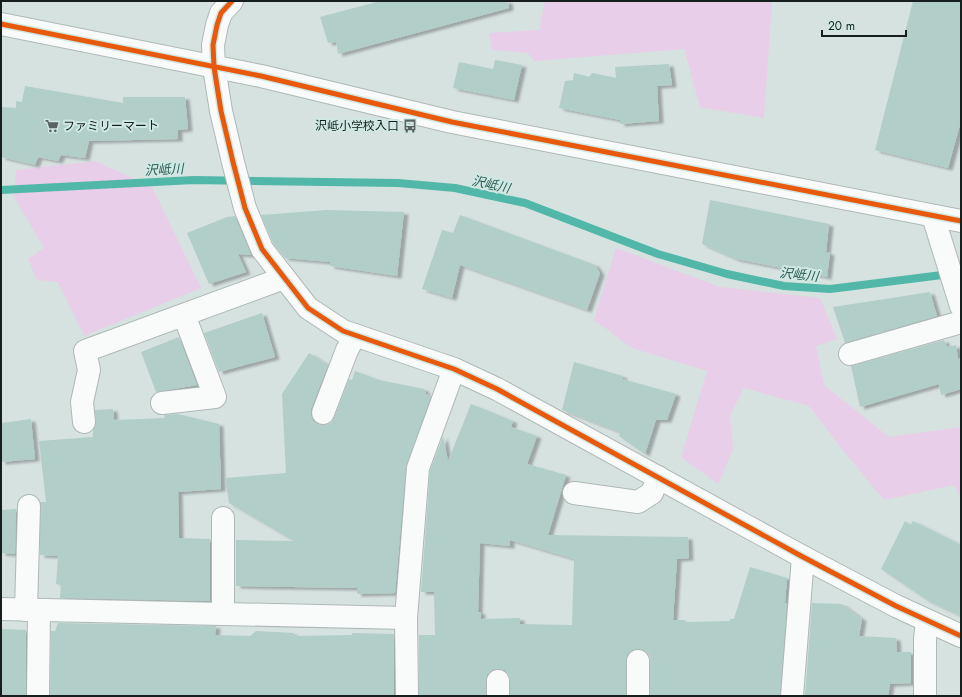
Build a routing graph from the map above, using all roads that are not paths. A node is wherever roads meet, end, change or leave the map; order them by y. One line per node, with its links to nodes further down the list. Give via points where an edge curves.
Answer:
1 (232, 1): 3 (street, via 221,13 217,25 213,45)
2 (1, 24): 3 (street)
3 (214, 67): 4 (street, via 452,122); 6 (street, via 220,111 243,200 262,250)
4 (933, 216): 5 (street); 7 (street)
5 (961, 221)
6 (284, 278): 8 (street); 10 (street, via 308,308 343,331)
7 (958, 296)
8 (184, 315): 13 (street, via 214,397); 15 (street, via 85,351 89,370 82,402)
9 (961, 322): 11 (street)
10 (355, 335): 12 (street); 14 (street)
11 (850, 354)
12 (454, 369): 16 (street, via 497,389); 24 (street, via 418,468)
13 (162, 403)
14 (323, 412)
15 (84, 422)
16 (658, 477): 17 (street, via 652,492 638,502); 20 (street)
17 (574, 493)
18 (28, 506): 22 (street)
19 (222, 518): 23 (street)
20 (803, 557): 25 (street); 31 (street)
21 (1, 609): 22 (street)
22 (33, 610): 23 (street); 28 (street)
23 (223, 614): 24 (street)
24 (406, 618): 29 (street)
25 (927, 621): 26 (street); 32 (street)
26 (961, 636)
27 (638, 662): 30 (street)
28 (38, 696)
29 (407, 696)
30 (638, 696)
31 (792, 696)
32 (925, 696)

